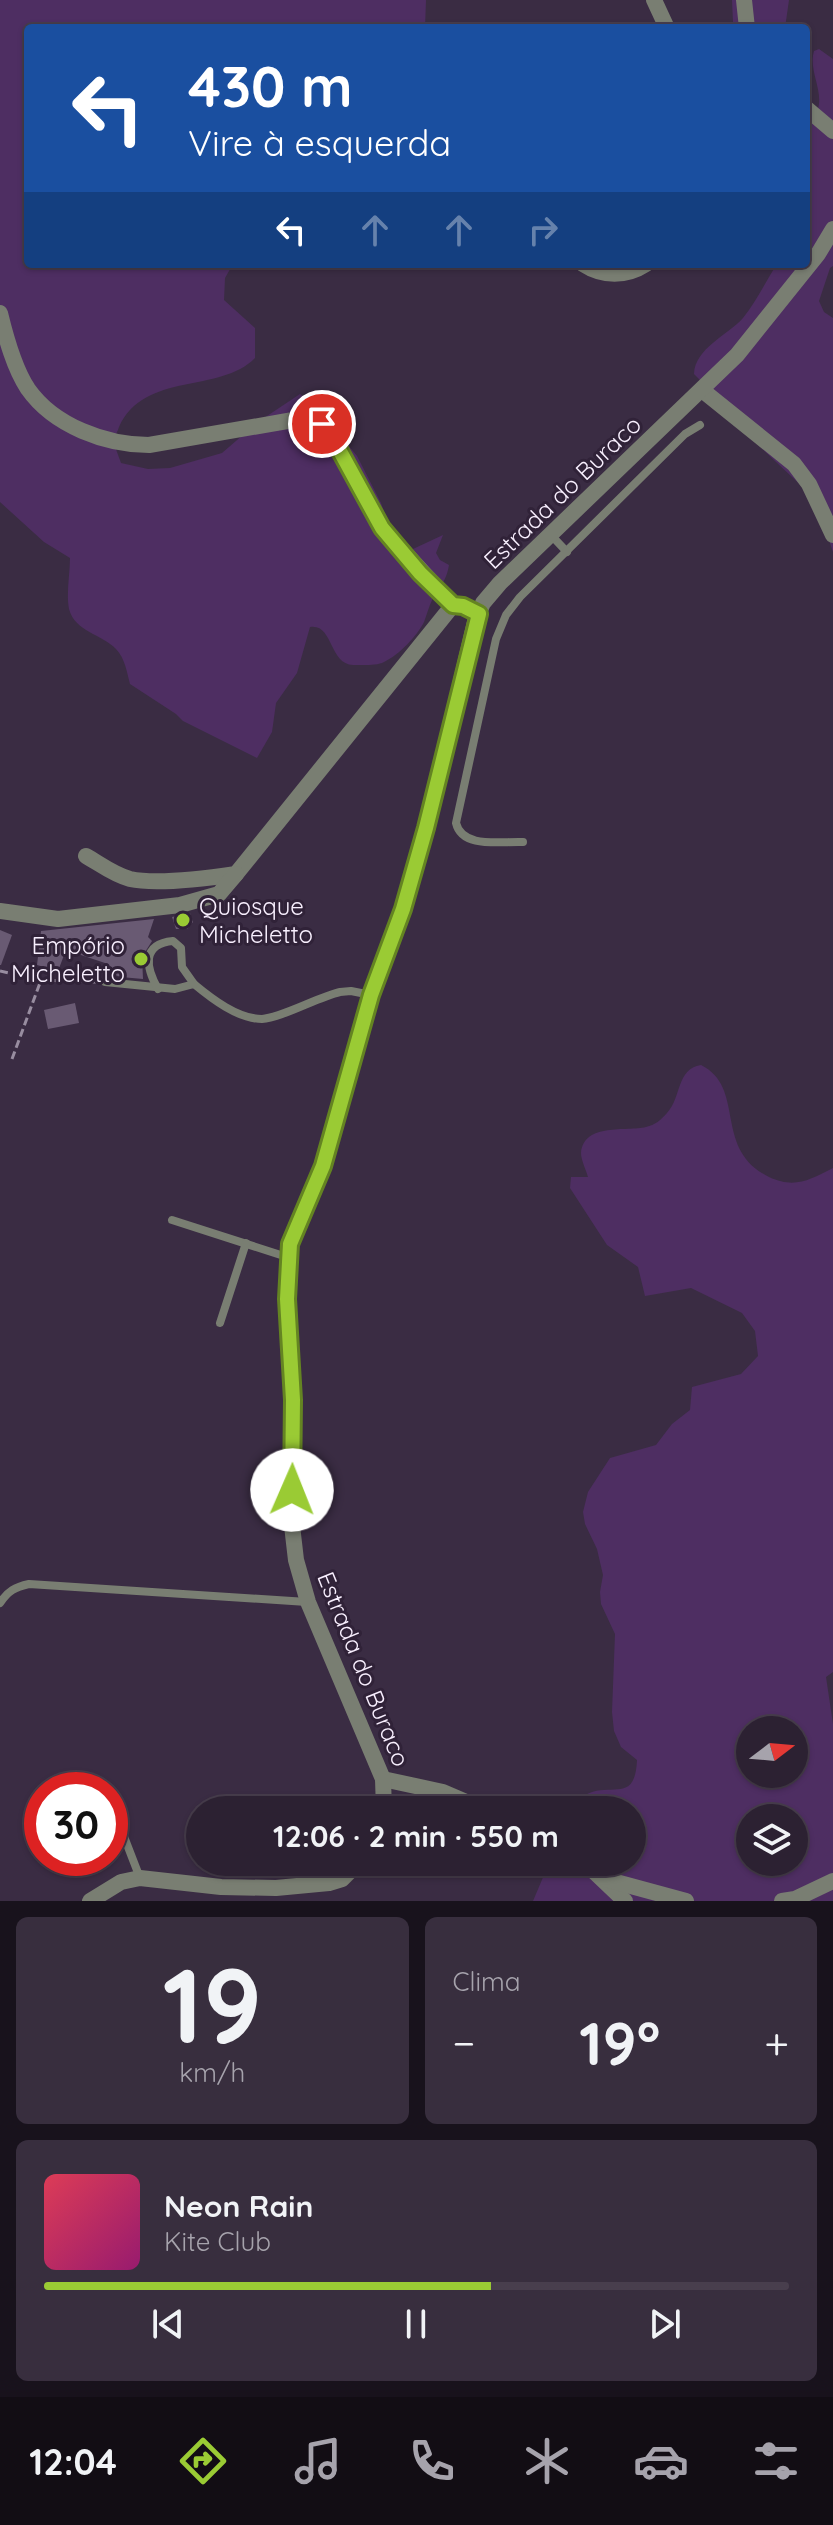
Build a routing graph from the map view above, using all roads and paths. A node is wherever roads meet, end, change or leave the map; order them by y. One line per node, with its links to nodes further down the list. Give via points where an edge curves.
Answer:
1 (654, 0): 3 (street)
2 (744, 0): 4 (street)
3 (665, 24)
4 (747, 24)
5 (810, 111): 6 (street)
6 (833, 131)
7 (833, 229): 8 (street, Estrada do Buraco)
8 (810, 264)
9 (589, 268): 10 (street, via 609,275)
10 (639, 268)
11 (807, 268): 13 (street, Estrada do Buraco)
12 (0, 313): 18 (street, via 29,389 74,428 105,439 149,445 293,420 322,424 382,528)
13 (702, 390): 15 (street, Estrada do Buraco); 16 (street, via 794,464)
14 (700, 425): 17 (lane)
15 (551, 535): 17 (lane); 19 (street, Estrada do Buraco, via 500,583)
16 (833, 535)
17 (567, 552): 20 (lane, via 506,615 496,639 456,823 458,833 468,840)
18 (453, 605): 19 (street); 22 (street)
19 (479, 614): 29 (street, Estrada do Buraco, via 426,828)
20 (523, 842)
21 (86, 856): 22 (street, via 131,879)
22 (236, 874): 23 (street, via 219,894 180,905 58,919)
23 (0, 911)
24 (0, 971): 25 (path)
25 (41, 980): 26 (path); 30 (path)
26 (105, 982): 28 (lane)
27 (194, 984): 28 (lane); 28 (lane, via 182,967 181,948 173,941 161,942 152,949 148,964); 29 (lane, via 246,1017 264,1019 340,992)
28 (158, 989)
29 (371, 995): 33 (street, Estrada do Buraco, via 323,1166)
30 (12, 1059)
31 (172, 1220): 32 (lane)
32 (246, 1243): 33 (lane); 34 (lane)
33 (288, 1257): 35 (street, Estrada do Buraco, via 292,1536)
34 (220, 1323)
35 (308, 1602): 36 (lane, via 29,1584 16,1587); 37 (street, Estrada do Buraco)
36 (0, 1603)
37 (383, 1779): 38 (street, Estrada do Buraco); 39 (street)
38 (384, 1796)
39 (452, 1796)
40 (128, 1847): 43 (lane)
41 (345, 1876): 43 (street, via 329,1883 276,1888)
42 (601, 1876): 44 (street)
43 (140, 1878): 46 (street)
44 (605, 1879): 47 (street); 48 (street)
45 (833, 1881): 49 (street)
46 (90, 1901)
47 (625, 1901)
48 (686, 1901)
49 (782, 1901)

